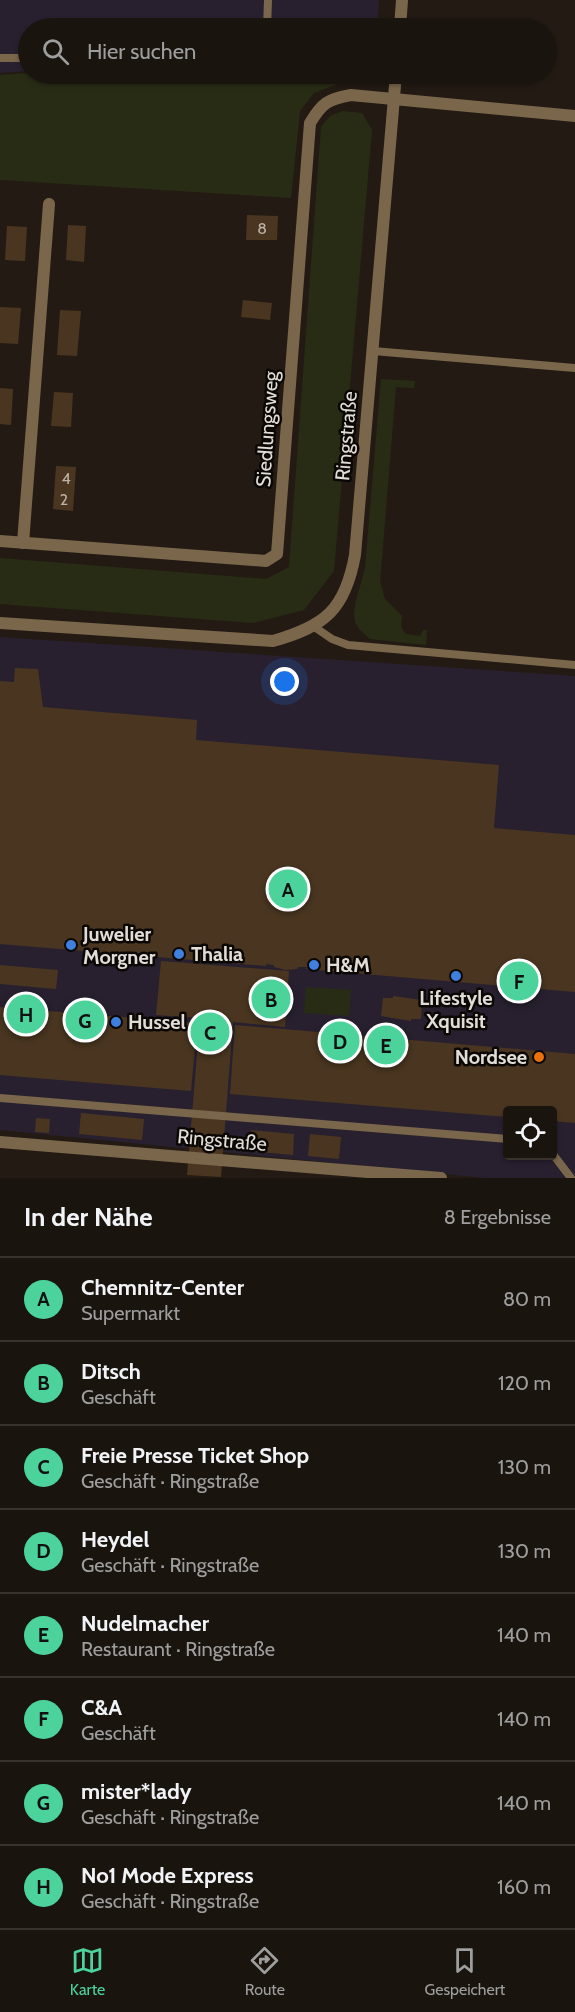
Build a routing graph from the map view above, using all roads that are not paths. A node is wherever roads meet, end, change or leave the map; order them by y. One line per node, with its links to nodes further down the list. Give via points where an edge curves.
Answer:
1 (268, 0): 3 (lane)
2 (402, 0): 4 (street)
3 (267, 18)
4 (401, 18)
5 (0, 58): 6 (lane)
6 (18, 58)
7 (395, 84): 8 (street, Ringstraße)
8 (393, 100): 9 (street); 11 (street, Ringstraße); 14 (street, Siedlungsweg, via 351,95 333,98 319,107 310,123 277,554 266,561)
9 (575, 117)
10 (49, 204): 14 (street)
11 (373, 351): 12 (lane); 16 (street, Ringstraße, via 356,555 342,598)
12 (575, 368)
13 (0, 542): 14 (street, Siedlungsweg)
14 (23, 543)
15 (0, 623): 16 (street, Ringstraße, via 273,641)
16 (313, 626): 17 (lane, via 348,645)
17 (575, 665)
18 (0, 1098): 19 (lane)
19 (503, 1139)
20 (0, 1142): 22 (street, Ringstraße)
21 (557, 1160): 23 (lane)
22 (441, 1178)
23 (571, 1178)

